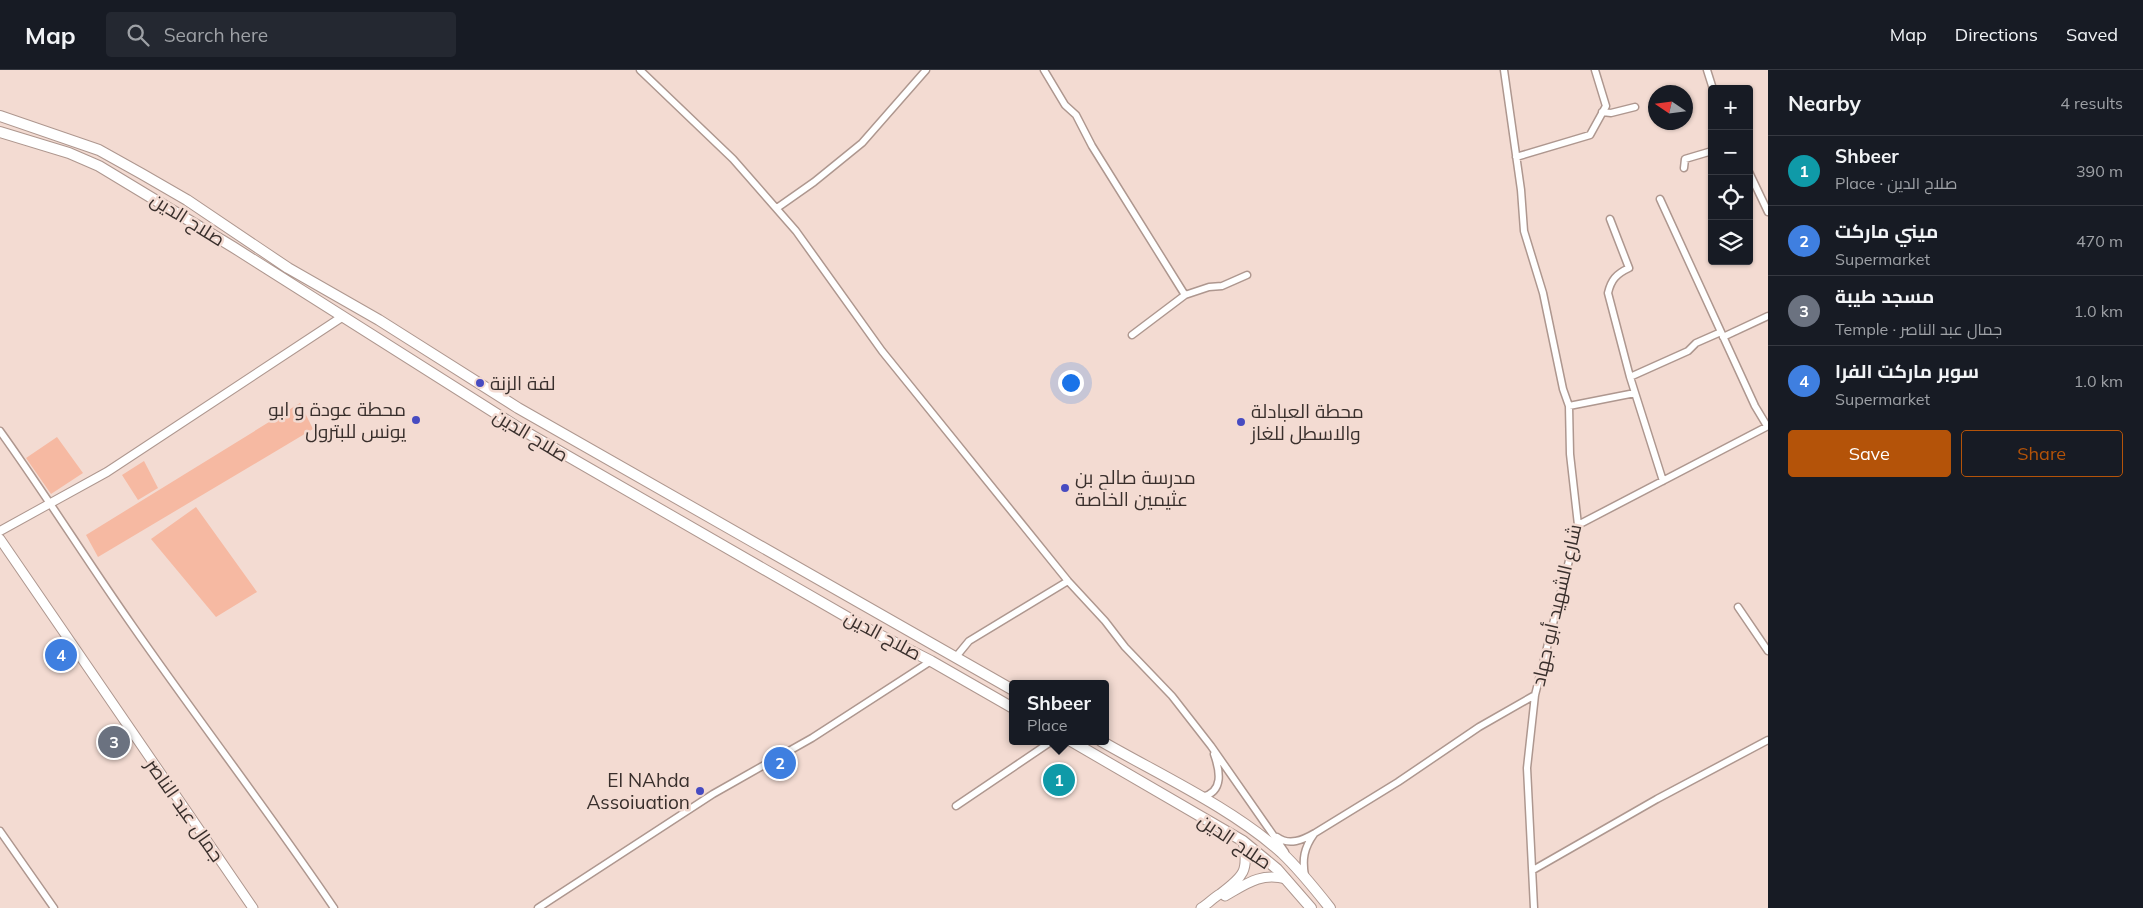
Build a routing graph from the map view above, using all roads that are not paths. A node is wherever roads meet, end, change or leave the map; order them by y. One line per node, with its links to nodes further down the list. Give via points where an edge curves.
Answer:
1 (640, 70): 19 (street, via 733,159)
2 (926, 70): 19 (street, via 862,143)
3 (1044, 70): 23 (street, via 1064,104 1076,115)
4 (1504, 70): 14 (street, شارع الشهيد أبو جهاد)
5 (1595, 70): 9 (street, via 1606,106)
6 (1706, 70): 7 (street)
7 (1712, 85)
8 (1635, 107): 9 (street)
9 (1602, 112): 14 (street, via 1590,135)
10 (0, 116): 13 (highway, صلاح الدين)
11 (0, 132): 15 (highway, صلاح الدين)
12 (1708, 152): 16 (street, via 1684,159)
13 (106, 155): 15 (highway, via 108,162); 32 (highway, صلاح الدين, via 187,200 288,268)
14 (1516, 157): 30 (street, شارع الشهيد أبو جهاد, via 1524,231 1543,293)
15 (97, 165): 25 (highway, صلاح الدين)
16 (1684, 168)
17 (1750, 175): 20 (street)
18 (1660, 199): 26 (street)
19 (776, 208): 42 (street, via 882,350)
20 (1768, 212)
21 (1610, 219): 28 (street, via 1629,268 1610,282 1608,293)
22 (1247, 275): 23 (street, via 1222,286)
23 (1185, 295): 27 (street)
24 (1768, 316): 26 (street)
25 (342, 317): 34 (highway, صلاح الدين); 36 (street, via 107,472)
26 (1722, 334): 28 (street, via 1696,343 1688,351); 31 (street, via 1755,406)
27 (1132, 335)
28 (1630, 377): 29 (street)
29 (1635, 393): 30 (street); 35 (street)
30 (1569, 406): 37 (street, شارع الشهيد أبو جهاد, via 1570,454)
31 (1768, 426): 35 (street)
32 (554, 428): 34 (highway, via 542,436); 40 (highway, صلاح الدين)
33 (0, 431): 36 (street)
34 (544, 443): 41 (highway, صلاح الدين)
35 (1663, 481): 37 (street)
36 (51, 503): 38 (street); 68 (street, via 102,583)
37 (1578, 525): 48 (street, شارع الشهيد أبو جهاد)
38 (0, 531)
39 (0, 539): 67 (main road, جمال عبد الناصر)
40 (759, 546): 41 (highway, via 759,560); 45 (highway, صلاح الدين)
41 (749, 560): 46 (highway, صلاح الدين, via 866,628)
42 (1068, 581): 45 (street, via 969,641); 54 (street, via 1172,696)
43 (1738, 608): 44 (street)
44 (1768, 651)
45 (955, 658): 47 (highway, صلاح الدين)
46 (931, 661): 49 (highway, صلاح الدين); 69 (street, via 812,738 705,800)
47 (1009, 688)
48 (1535, 695): 58 (street, via 1479,727); 62 (street, شارع الشهيد أبو جهاد, via 1527,768)
49 (1009, 706)
50 (1768, 740): 62 (street)
51 (1046, 745): 56 (street)
52 (1078, 745): 60 (highway, صلاح الدين)
53 (1108, 745): 55 (highway, صلاح الدين)
54 (1211, 746): 55 (street, via 1219,781 1211,794); 59 (street)
55 (1200, 797): 61 (highway, صلاح الدين, via 1252,830)
56 (956, 806)
57 (0, 831): 66 (street)
58 (1315, 834): 59 (street, via 1294,841); 63 (street, via 1304,853)
59 (1275, 836): 61 (street)
60 (1243, 841): 64 (highway, صلاح الدين); 65 (main road, via 1247,858 1245,871)
61 (1290, 861): 63 (highway, صلاح الدين)
62 (1533, 870): 73 (street, شارع الشهيد أبو جهاد)
63 (1305, 877): 72 (highway, صلاح الدين)
64 (1288, 880): 65 (main road, via 1276,876 1263,877); 71 (highway, صلاح الدين)
65 (1213, 901): 70 (main road)
66 (54, 908)
67 (253, 908)
68 (334, 908)
69 (538, 908)
70 (1201, 908)
71 (1311, 908)
72 (1330, 908)
73 (1534, 908)

